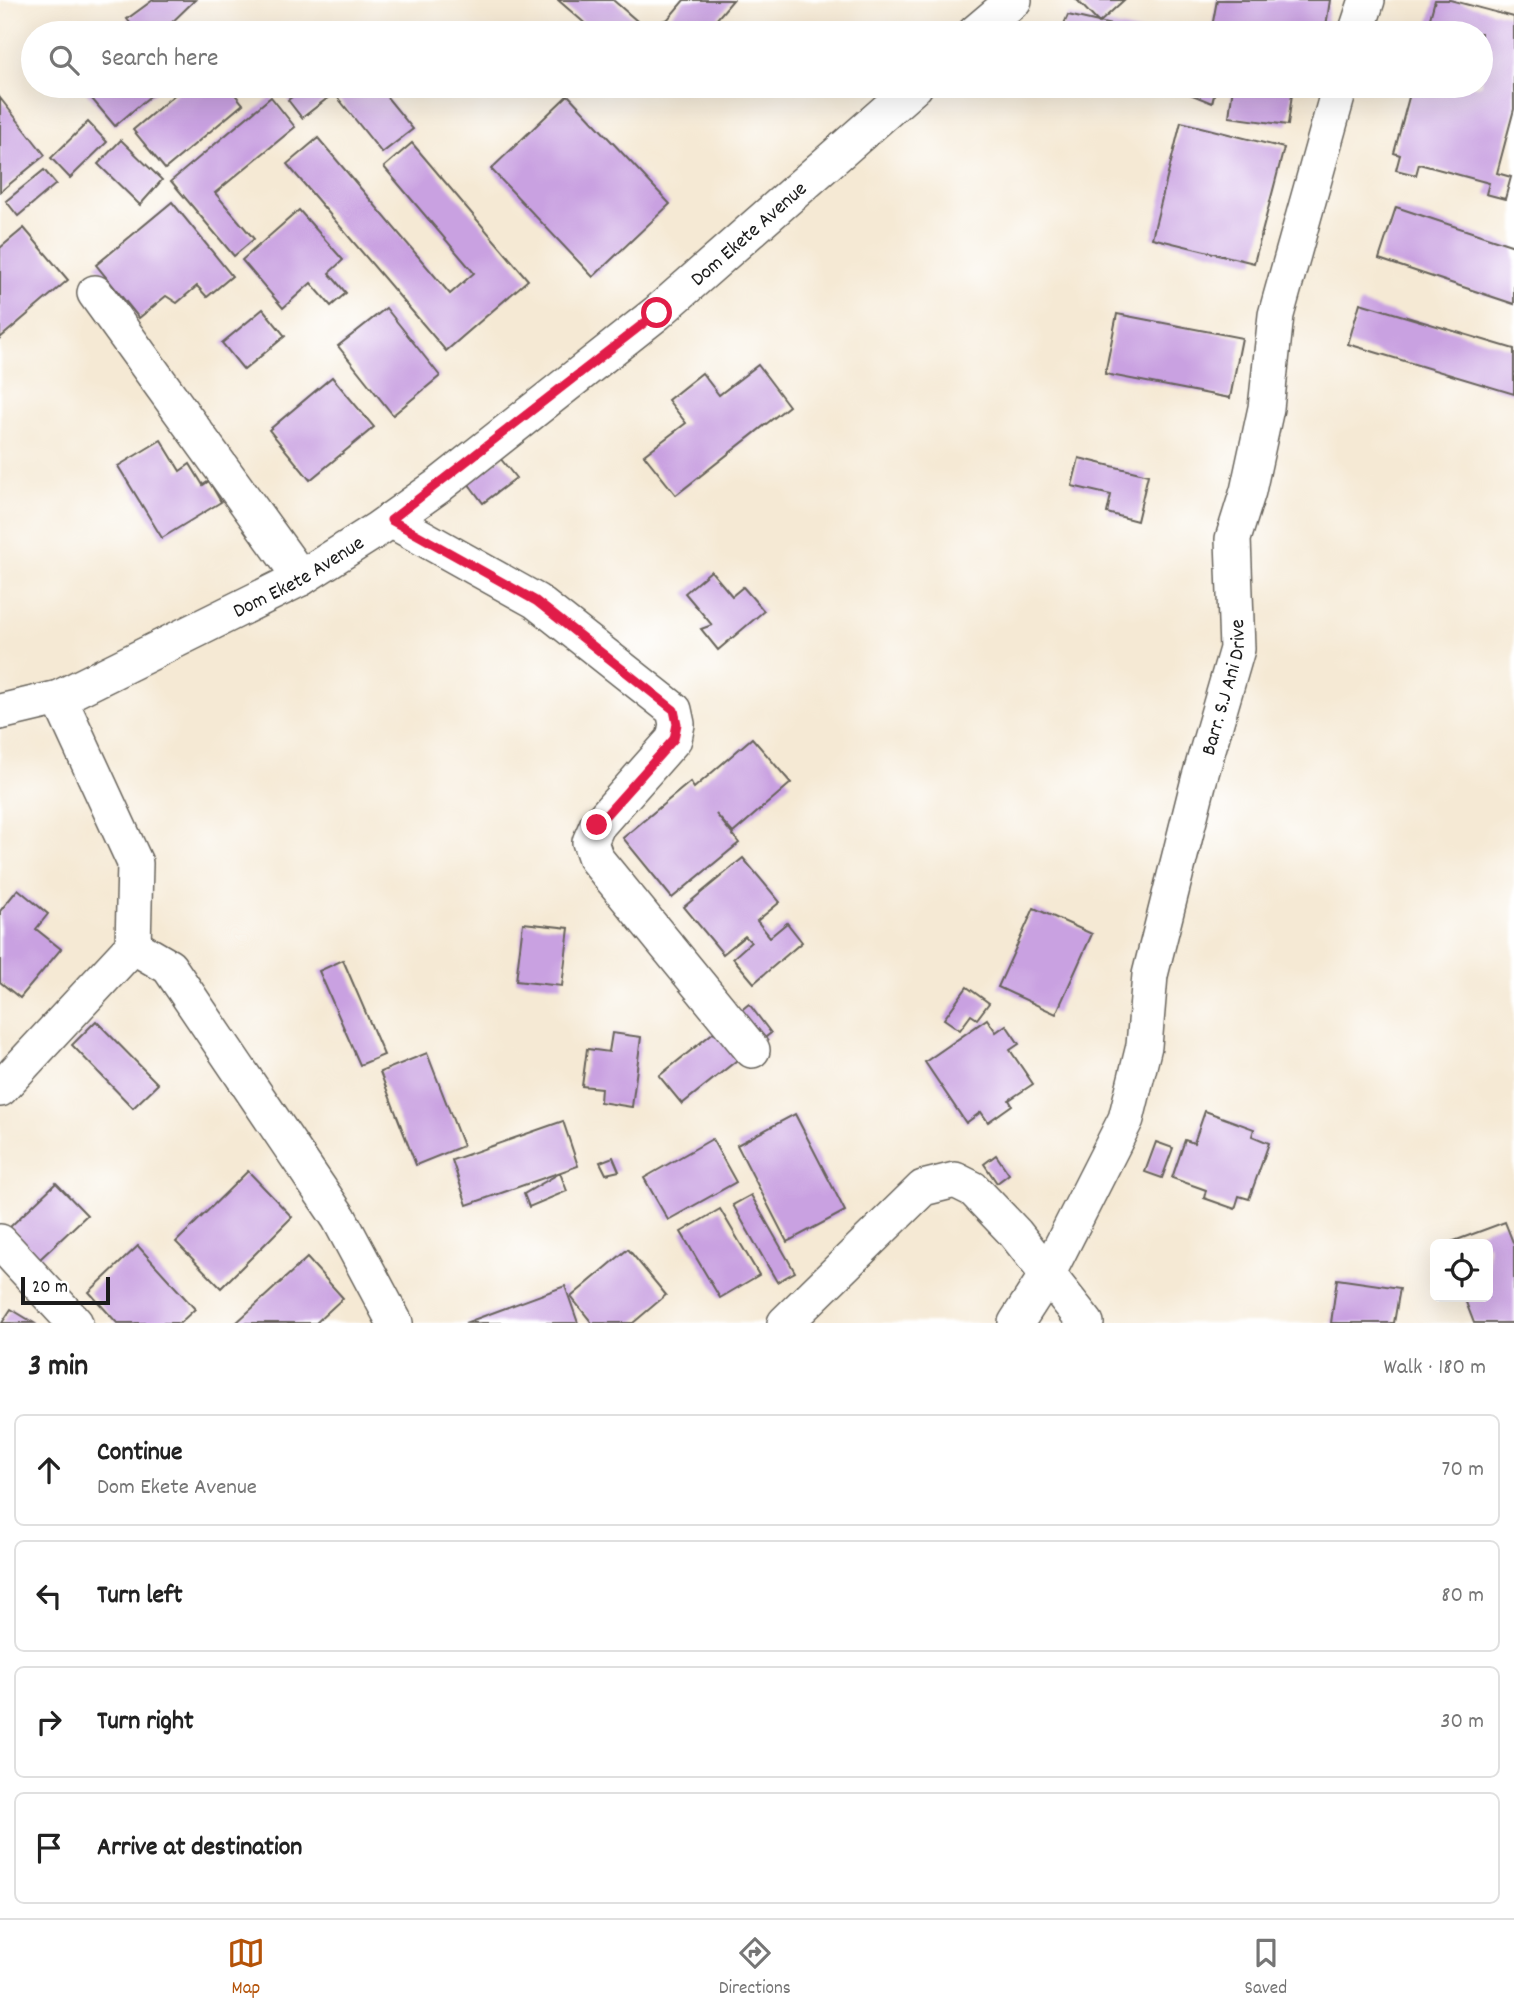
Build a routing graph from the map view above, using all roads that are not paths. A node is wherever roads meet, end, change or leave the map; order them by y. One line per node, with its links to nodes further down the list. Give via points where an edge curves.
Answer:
1 (1014, 0): 3 (street)
2 (1367, 0): 4 (street)
3 (989, 21)
4 (1360, 21)
5 (901, 98): 8 (street, Dom Ekete Avenue, via 657,313)
6 (1337, 98): 16 (street, Barr. S.J Ani Drive, via 1276,315 1266,408 1233,539 1237,649 1150,975 1139,1070 1126,1119)
7 (95, 293): 9 (street)
8 (391, 520): 9 (street, Dom Ekete Avenue); 13 (street, via 536,601 674,710 674,739 597,825 590,842 596,859)
9 (301, 578): 10 (street, Dom Ekete Avenue)
10 (59, 698): 11 (street, Dom Ekete Avenue); 12 (street, via 135,863)
11 (0, 712)
12 (132, 946): 14 (street); 18 (street, via 169,967 339,1218)
13 (752, 1050)
14 (0, 1089)
15 (0, 1242): 17 (street)
16 (1047, 1275): 19 (street, via 973,1189 955,1180 923,1188); 20 (street, Barr. S.J Ani Drive); 21 (street)
17 (75, 1323)
18 (395, 1323)
19 (785, 1323)
20 (1016, 1323)
21 (1086, 1323)

